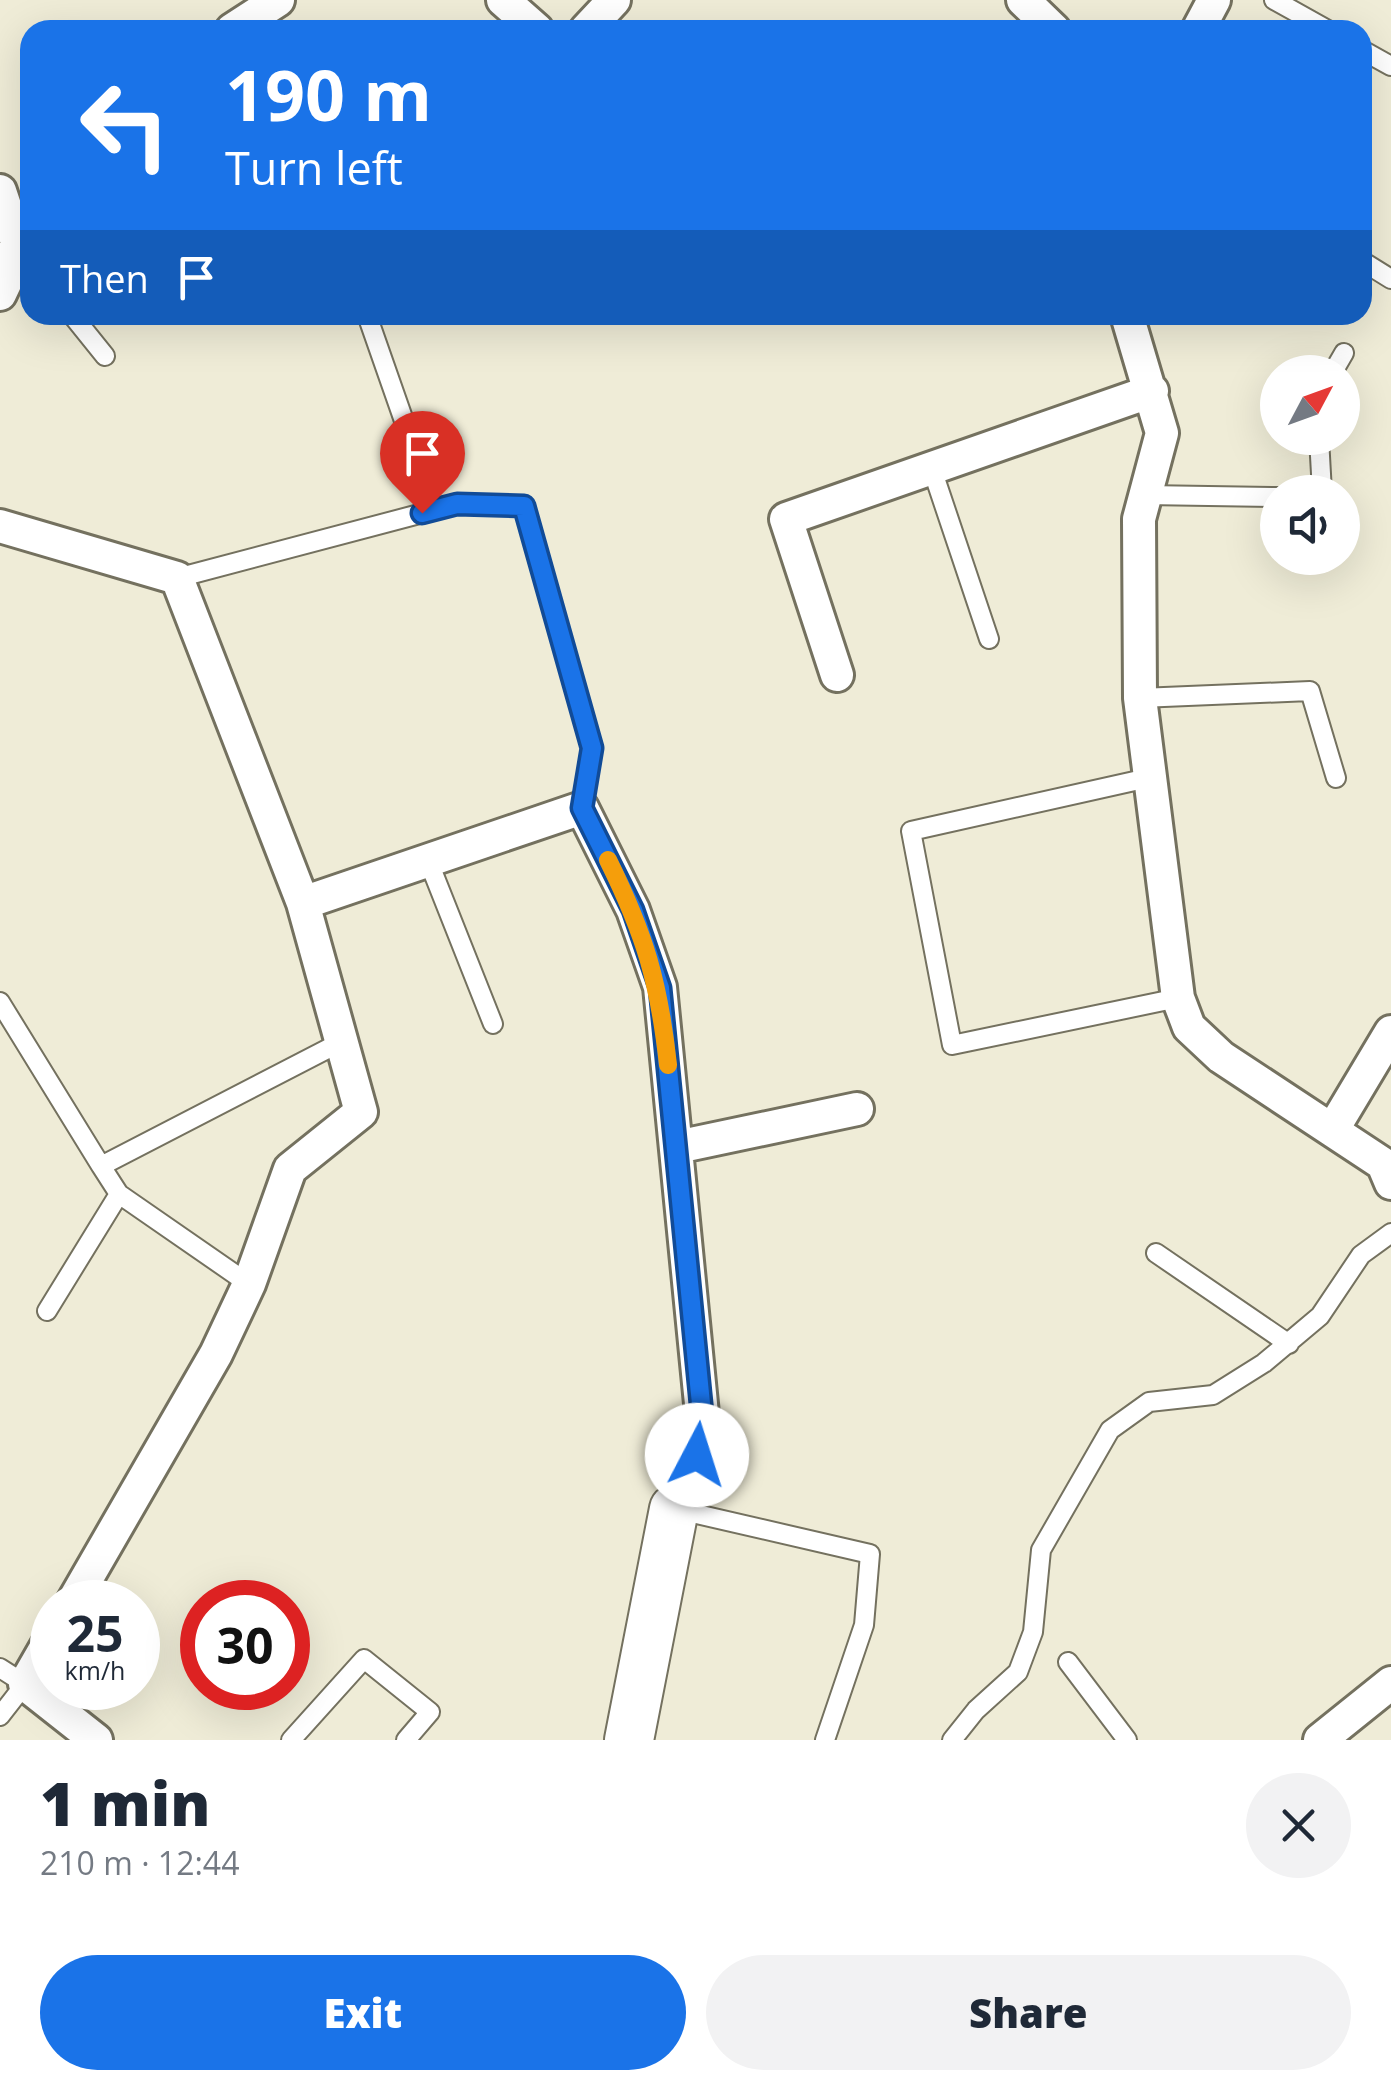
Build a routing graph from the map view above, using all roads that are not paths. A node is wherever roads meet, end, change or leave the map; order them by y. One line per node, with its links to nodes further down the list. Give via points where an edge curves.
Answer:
1 (278, 0): 6 (street)
2 (503, 0): 7 (street)
3 (614, 0): 8 (street)
4 (1023, 0): 9 (street)
5 (1274, 0): 10 (lane)
6 (247, 20)
7 (526, 20)
8 (595, 20)
9 (1044, 20)
10 (1310, 20)
11 (0, 191): 12 (street)
12 (20, 251): 13 (street)
13 (0, 294)
14 (80, 325): 17 (lane)
15 (370, 325): 19 (lane)
16 (1130, 325): 18 (street)
17 (105, 356)
18 (1152, 391): 20 (street); 21 (street, via 1162,433)
19 (410, 438)
20 (931, 466): 25 (lane); 26 (street, via 786,519)
21 (1146, 495): 22 (lane); 27 (street, via 1139,519)
22 (1260, 498)
23 (0, 526): 24 (street)
24 (177, 578): 30 (lane, via 457,504 524,506 592,748); 32 (street)
25 (989, 639)
26 (838, 675)
27 (1140, 698): 28 (street); 29 (lane, via 1310,691)
28 (1148, 778): 33 (street); 33 (lane, via 911,830 952,1045)
29 (1336, 778)
30 (582, 808): 31 (street); 40 (street, via 633,910 660,988)
31 (428, 860): 32 (street); 35 (lane)
32 (303, 904): 37 (street)
33 (1178, 998): 39 (street, via 1189,1027 1220,1058)
34 (0, 1002): 41 (lane)
35 (492, 1024)
36 (1391, 1032): 39 (street)
37 (339, 1042): 41 (lane); 46 (street, via 361,1112 290,1169)
38 (857, 1109): 40 (street)
39 (1333, 1129): 42 (street, via 1383,1164)
40 (678, 1148): 49 (street, via 703,1424 691,1486)
41 (101, 1166): 43 (lane)
42 (1391, 1183)
43 (119, 1194): 46 (lane); 47 (lane)
44 (1391, 1233): 48 (lane, via 1361,1255 1320,1316)
45 (1156, 1253): 48 (lane)
46 (249, 1284): 50 (street)
47 (47, 1311)
48 (1288, 1344): 60 (lane, via 1214,1396 1149,1402 1110,1430 1041,1550 1033,1632 1018,1672)
49 (674, 1509): 58 (street); 59 (lane, via 870,1554 864,1625)
50 (86, 1580)
51 (1068, 1662): 61 (lane)
52 (12, 1676): 54 (lane); 55 (street)
53 (1391, 1683): 62 (street)
54 (0, 1716)
55 (96, 1740)
56 (291, 1740): 57 (lane, via 364,1659 430,1712)
57 (406, 1740)
58 (629, 1740)
59 (825, 1740)
60 (952, 1740)
61 (1127, 1740)
62 (1320, 1740)

